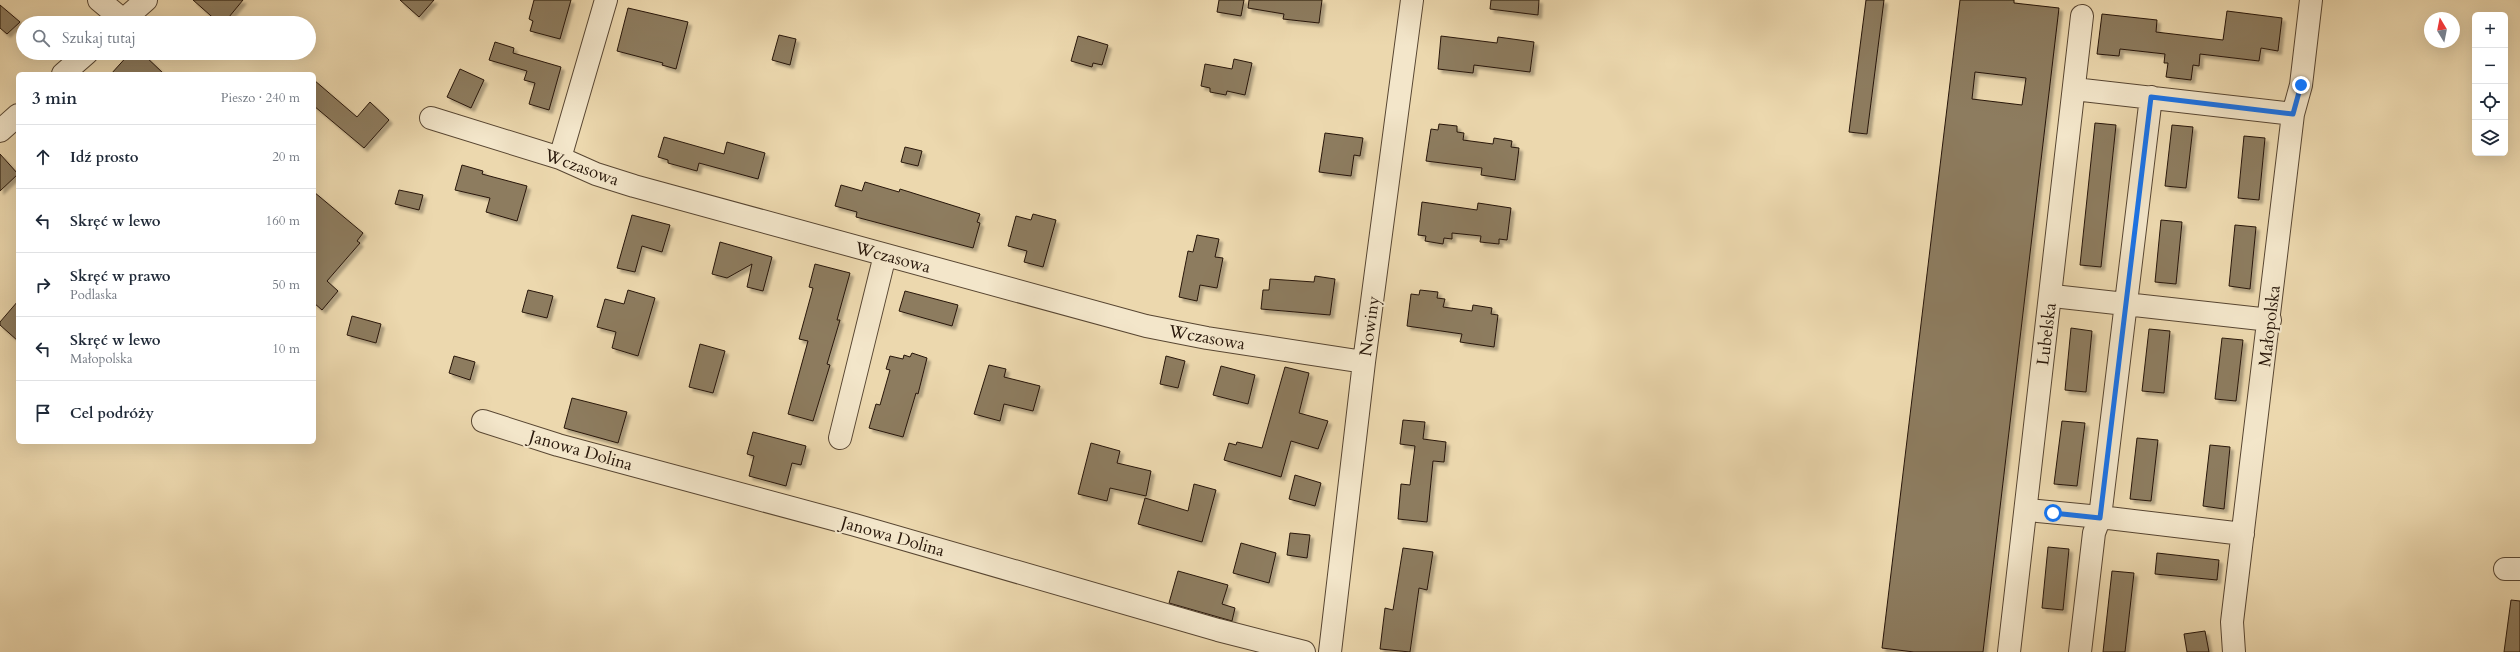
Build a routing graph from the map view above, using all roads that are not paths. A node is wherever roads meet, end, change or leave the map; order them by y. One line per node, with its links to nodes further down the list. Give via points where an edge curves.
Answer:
1 (99, 0): 6 (street)
2 (146, 0): 7 (street)
3 (606, 0): 17 (street)
4 (1412, 0): 22 (street, Nowiny)
5 (2311, 0): 13 (street, Małopolska, via 2301,85)
6 (116, 16)
7 (129, 16)
8 (2082, 16): 11 (street, Lubelska)
9 (79, 60): 10 (street)
10 (65, 72)
11 (2074, 89): 12 (street); 30 (street, Lubelska)
12 (2151, 97): 13 (street); 20 (street)
13 (2293, 114): 21 (street, Małopolska)
14 (16, 117): 16 (street)
15 (431, 118): 17 (street, Wczasowa)
16 (0, 131)
17 (560, 158): 18 (street, Wczasowa, via 615,180)
18 (885, 255): 22 (street, Wczasowa, via 1146,326); 24 (street)
19 (2062, 297): 20 (street)
20 (2125, 303): 21 (street); 26 (street)
21 (2270, 320): 27 (street, Małopolska)
22 (1364, 362): 29 (street, Nowiny)
23 (483, 421): 28 (street, Janowa Dolina, via 558,445 855,525 1218,630)
24 (840, 438)
25 (2038, 511): 26 (street)
26 (2100, 518): 27 (street); 31 (street, via 2094,533)
27 (2243, 534): 32 (street, Małopolska, via 2232,622)
28 (1304, 652)
29 (1330, 652)
30 (2009, 652)
31 (2080, 652)
32 (2234, 652)

